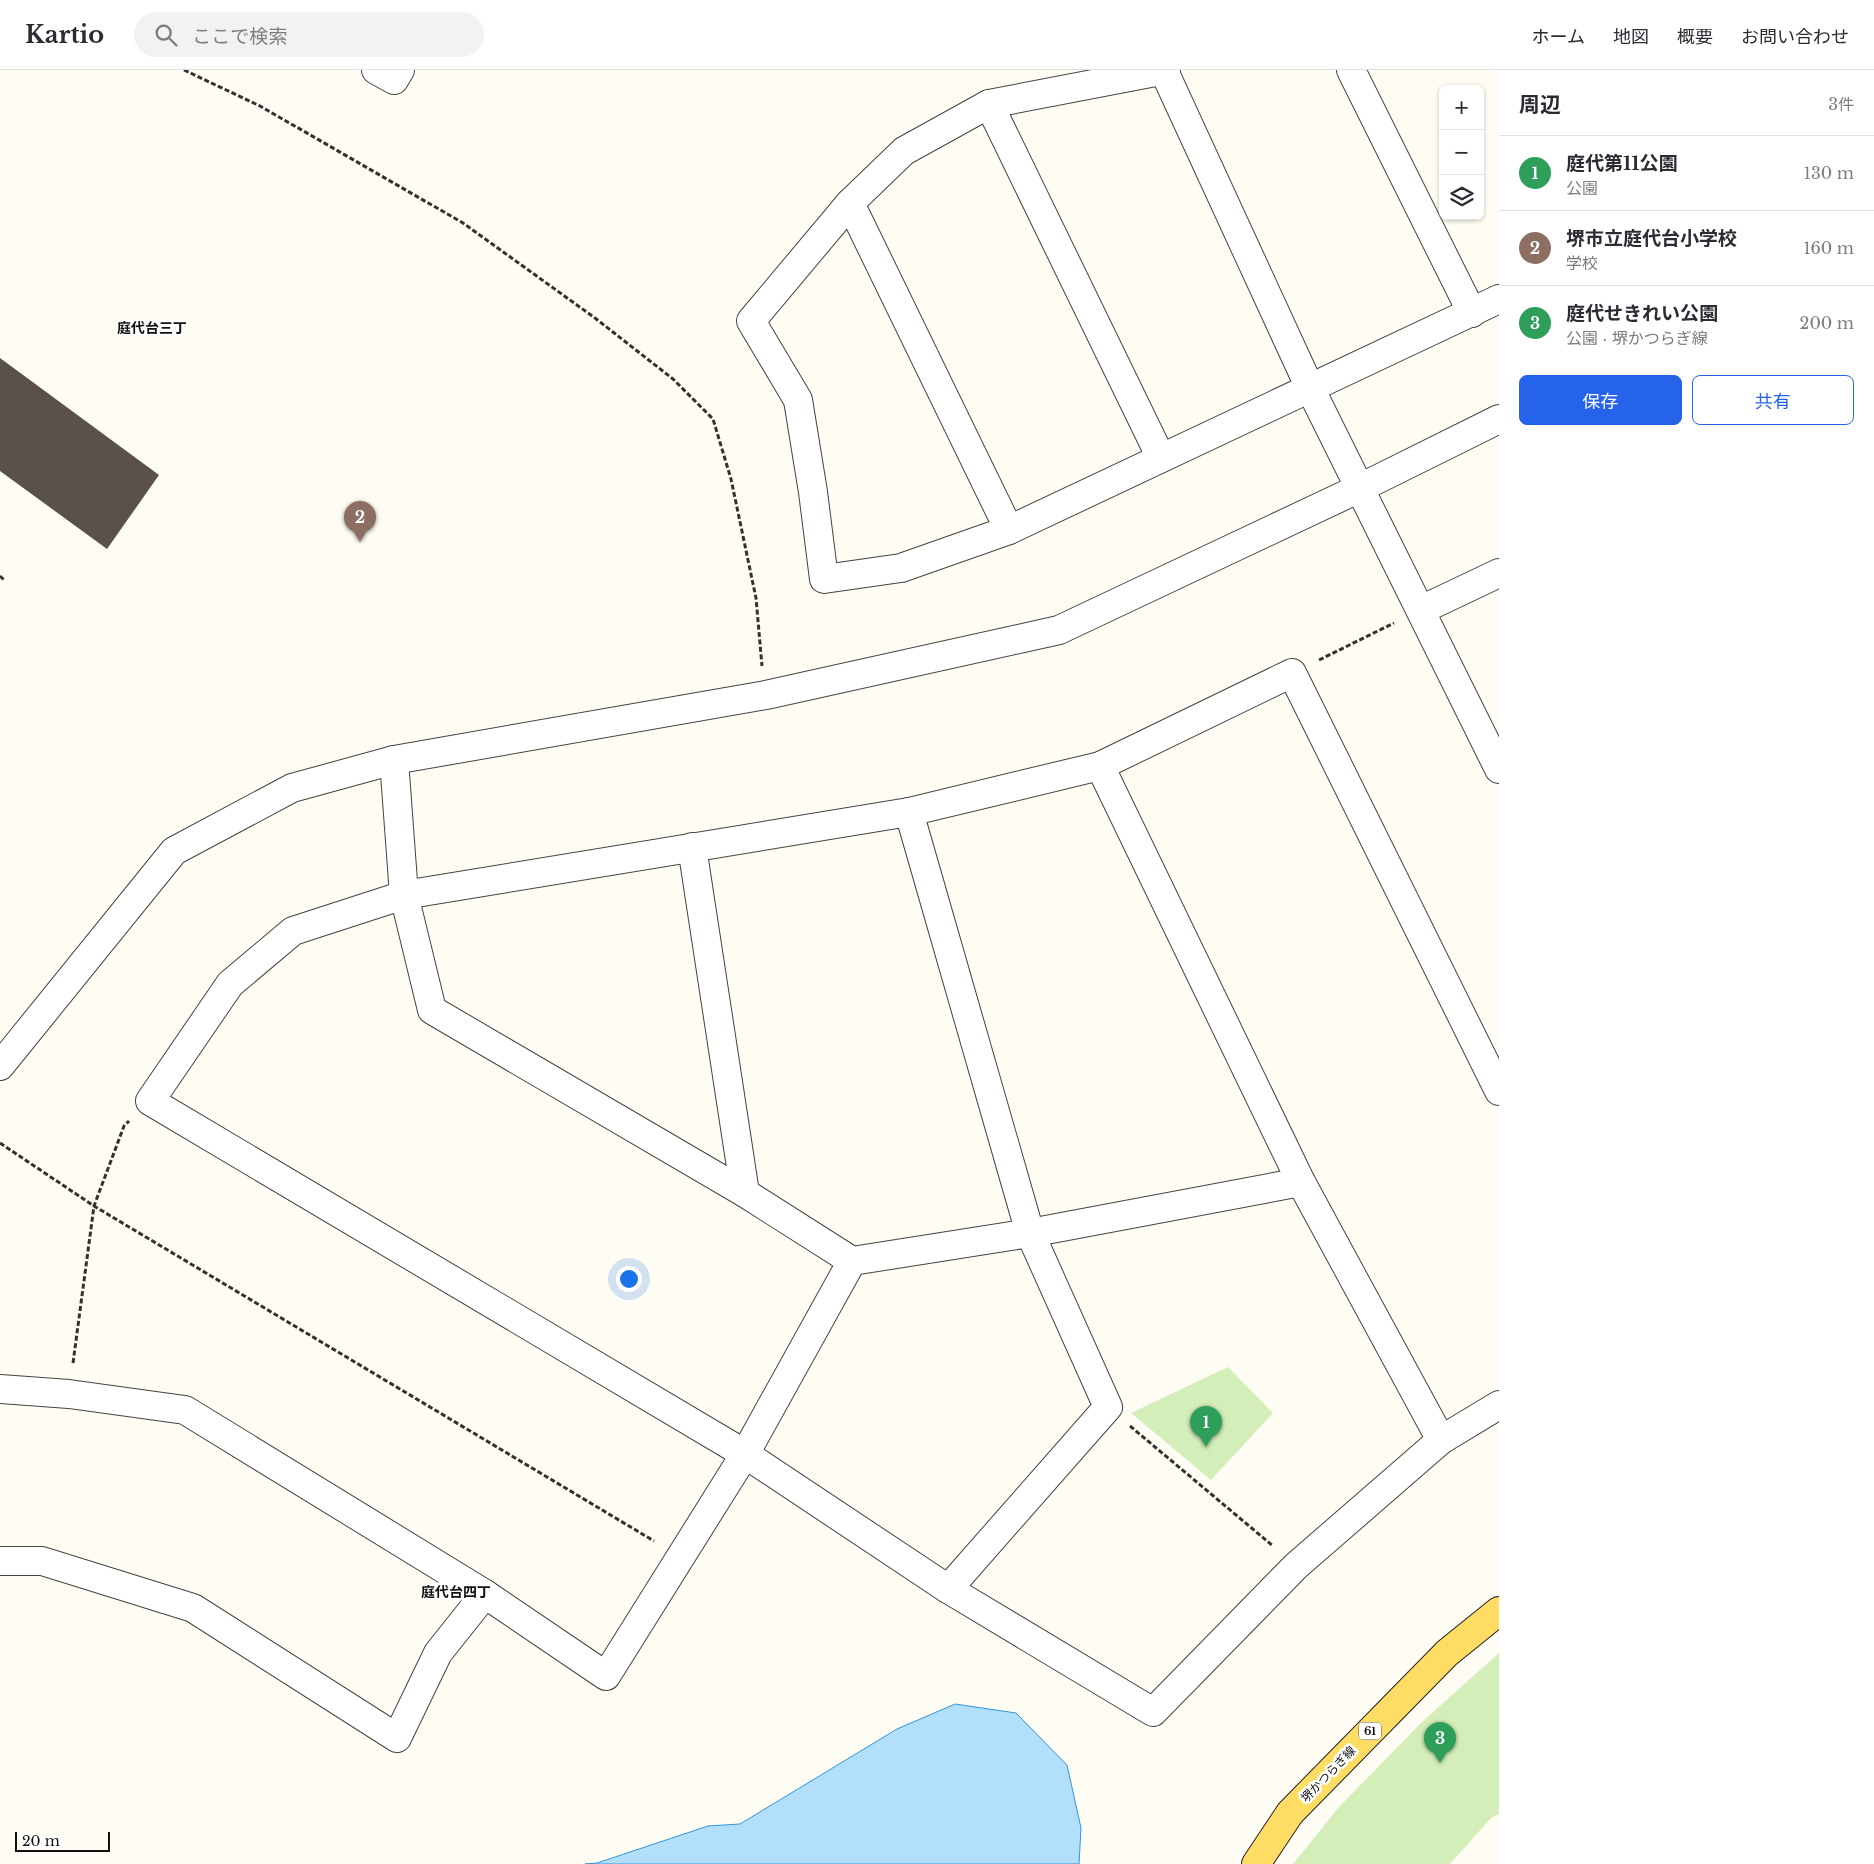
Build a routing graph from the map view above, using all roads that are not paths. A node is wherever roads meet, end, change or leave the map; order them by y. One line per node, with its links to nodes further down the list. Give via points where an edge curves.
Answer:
1 (376, 70): 2 (street, via 394,80)
2 (400, 70)
3 (1350, 70): 8 (street)
4 (1165, 71): 5 (street); 9 (street)
5 (989, 104): 6 (street, via 904,150); 11 (street)
6 (850, 203): 13 (street); 13 (street, via 751,321 798,400 814,492 824,578 901,568)
7 (1499, 299): 8 (street)
8 (1472, 313): 9 (street)
9 (1310, 386): 11 (street); 12 (street)
10 (1499, 419): 12 (street)
11 (1162, 458): 13 (street)
12 (1360, 488): 15 (street); 16 (street, via 1059,630 766,695)
13 (1009, 530)
14 (1499, 573): 15 (street)
15 (1421, 610): 18 (street)
16 (394, 760): 21 (street); 22 (street, via 292,788 174,851)
17 (1100, 766): 19 (street); 23 (street, via 1292,673); 24 (street)
18 (1499, 769)
19 (909, 812): 20 (street); 26 (street)
20 (692, 847): 21 (street); 25 (street)
21 (404, 895): 25 (street, via 432,1010); 31 (street, via 293,931 230,984 150,1101)
22 (0, 1066)
23 (1499, 1091)
24 (1301, 1182): 26 (street); 30 (street)
25 (745, 1193): 27 (street)
26 (1030, 1233): 27 (street); 33 (street, via 1108,1407)
27 (852, 1261): 31 (street)
28 (0, 1389): 34 (street, via 69,1394 185,1410)
29 (1499, 1405): 30 (street)
30 (1441, 1440): 33 (street, via 1296,1566 1153,1712)
31 (746, 1454): 33 (street); 34 (street, via 606,1676)
32 (0, 1561): 34 (street, via 42,1561 193,1608 397,1738 438,1653)
33 (948, 1589)
34 (485, 1594)
35 (1499, 1611): 36 (main road, 堺かつらぎ線 / 61, via 1447,1653 1290,1813)
36 (1256, 1864)

